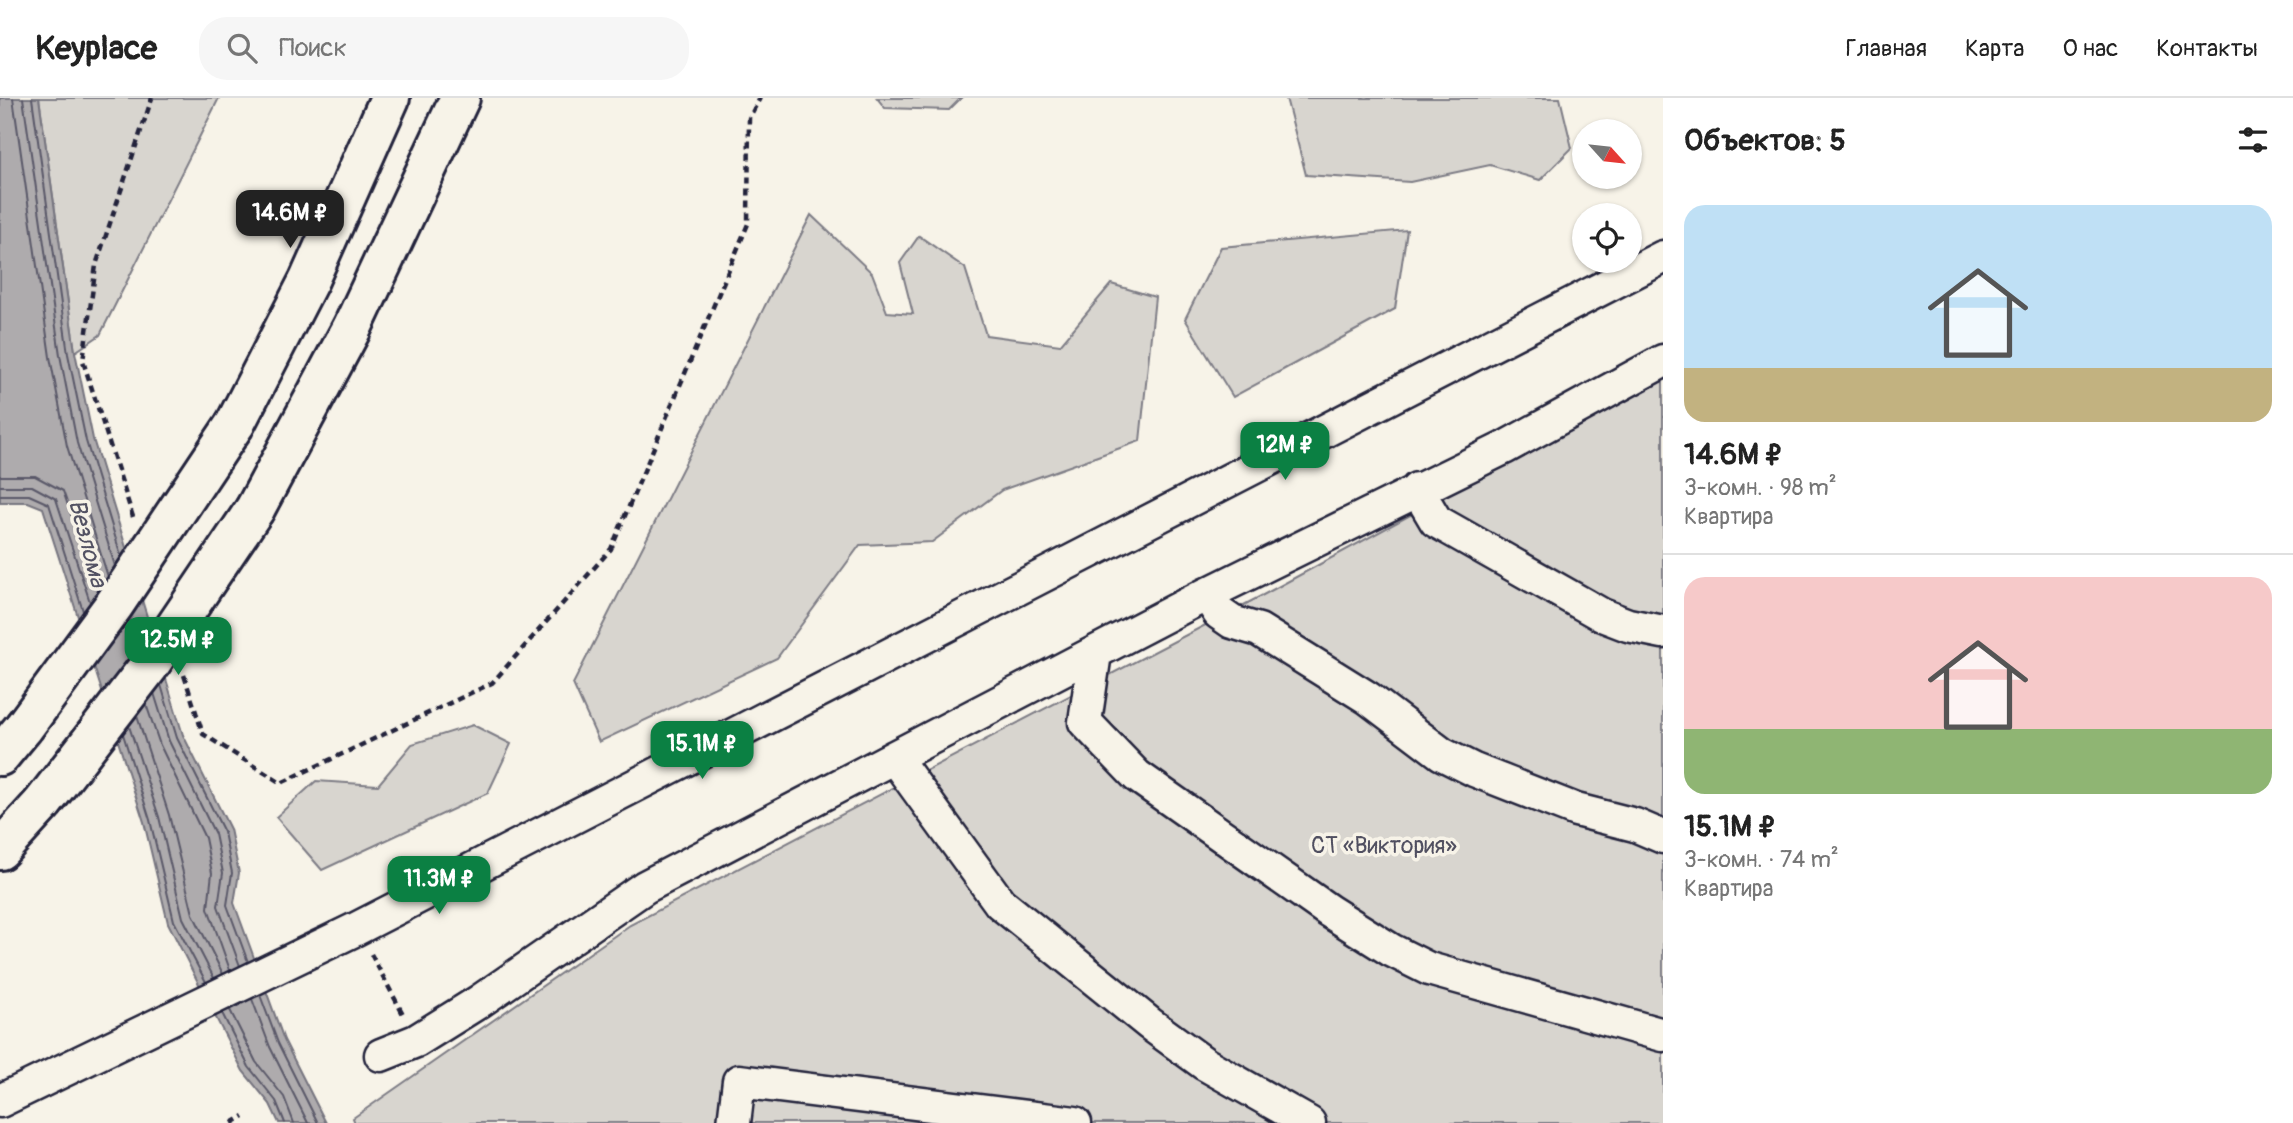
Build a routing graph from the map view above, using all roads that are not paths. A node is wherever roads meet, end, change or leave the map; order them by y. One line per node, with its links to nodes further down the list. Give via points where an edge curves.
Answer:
1 (390, 98): 9 (main road, bridge, via 309,280 235,424 114,605)
2 (460, 98): 12 (main road, bridge, via 352,328 255,509 149,666 43,803)
3 (1663, 257): 15 (street, via 356,929)
4 (1663, 361): 5 (street, via 1504,448)
5 (1417, 489): 6 (street); 7 (street, via 1436,521 1602,615)
6 (1207, 594): 8 (street); 11 (street, via 1219,613 1232,622 1259,630 1368,698 1442,754 1576,810)
7 (1663, 632)
8 (1095, 653): 10 (street); 13 (street, via 1085,722 1137,776 1329,911 1429,969)
9 (0, 756)
10 (894, 757): 14 (street, via 645,887 480,1001 416,1041); 18 (street, via 1000,903 1205,1064)
11 (1663, 837)
12 (0, 850)
13 (1663, 1035)
14 (381, 1055)
15 (0, 1101)
16 (734, 1123): 17 (street, via 739,1081)
17 (1075, 1123)
18 (1309, 1123)

